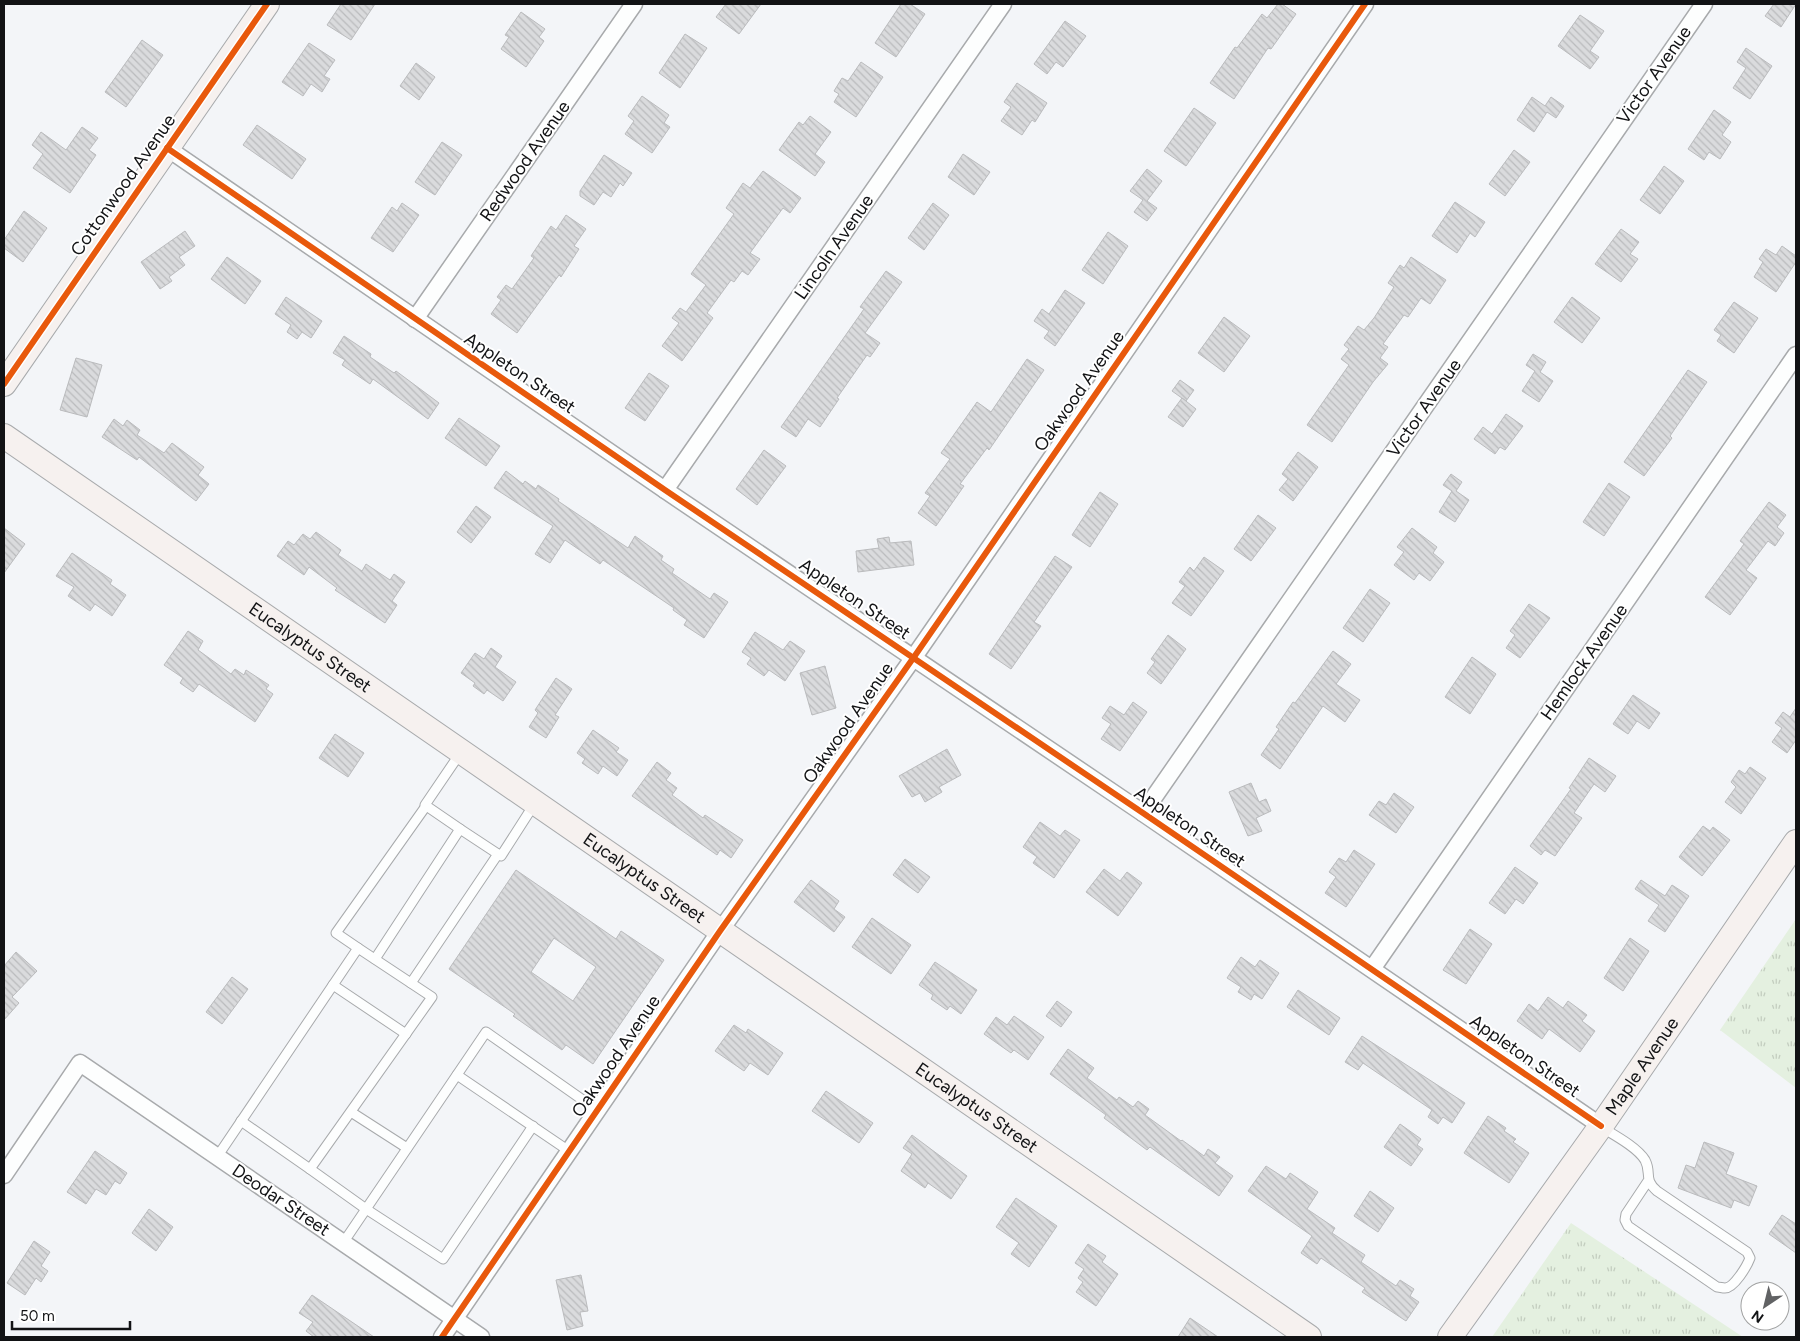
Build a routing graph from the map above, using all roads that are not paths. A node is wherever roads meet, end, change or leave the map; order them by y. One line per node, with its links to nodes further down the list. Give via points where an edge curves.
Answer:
1 (266, 4): 6 (main road, Cottonwood Avenue)
2 (634, 4): 7 (street, Redwood Avenue)
3 (1003, 4): 11 (street, Lincoln Avenue)
4 (1365, 4): 12 (street, Oakwood Avenue)
5 (1704, 4): 16 (street, Victor Avenue)
6 (167, 148): 7 (street, Appleton Street); 9 (main road, Cottonwood Avenue)
7 (415, 319): 11 (street, Appleton Street)
8 (1796, 355): 23 (street, Hemlock Avenue)
9 (4, 384)
10 (4, 436): 13 (main road, Eucalyptus Street)
11 (665, 490): 12 (street, Appleton Street)
12 (914, 657): 16 (street, Appleton Street); 20 (street, Oakwood Avenue)
13 (461, 752): 14 (main road, Eucalyptus Street); 15 (lane)
14 (535, 803): 19 (lane, via 501,856); 20 (main road, Eucalyptus Street)
15 (426, 806): 17 (lane); 21 (lane, via 336,933)
16 (1144, 813): 23 (street, Appleton Street)
17 (460, 829): 19 (lane); 22 (lane)
18 (1796, 842): 32 (main road, Maple Avenue)
19 (498, 854): 24 (lane)
20 (720, 931): 28 (street, Oakwood Avenue); 44 (main road, Eucalyptus Street)
21 (358, 948): 22 (lane); 25 (lane)
22 (375, 959): 24 (lane)
23 (1372, 969): 32 (street, Appleton Street)
24 (411, 983): 26 (lane, via 432,997)
25 (333, 985): 26 (lane); 30 (lane)
26 (406, 1034): 29 (lane)
27 (457, 1074): 28 (lane, via 486,1032); 31 (lane); 33 (lane)
28 (598, 1110): 34 (street, Oakwood Avenue)
29 (351, 1112): 33 (lane); 36 (lane)
30 (241, 1121): 35 (lane); 36 (lane)
31 (533, 1126): 34 (lane); 39 (lane, via 443,1259)
32 (1601, 1126): 38 (lane, via 1645,1159); 45 (main road, Maple Avenue)
33 (408, 1148): 39 (lane)
34 (569, 1151): 41 (street, Oakwood Avenue)
35 (217, 1157): 37 (street, Deodar Street, via 80,1063); 40 (street, Deodar Street)
36 (310, 1169): 39 (lane)
37 (4, 1175)
38 (1648, 1181): 38 (lane, via 1626,1214 1624,1220 1628,1226 1717,1286 1726,1288 1733,1285 1748,1264 1750,1258 1746,1252 1657,1191)
39 (366, 1210): 40 (lane)
40 (343, 1243): 41 (street, Deodar Street)
41 (455, 1319): 42 (street, Oakwood Avenue); 43 (street, Deodar Street)
42 (442, 1337)
43 (481, 1337)
44 (1309, 1337)
45 (1450, 1337)

